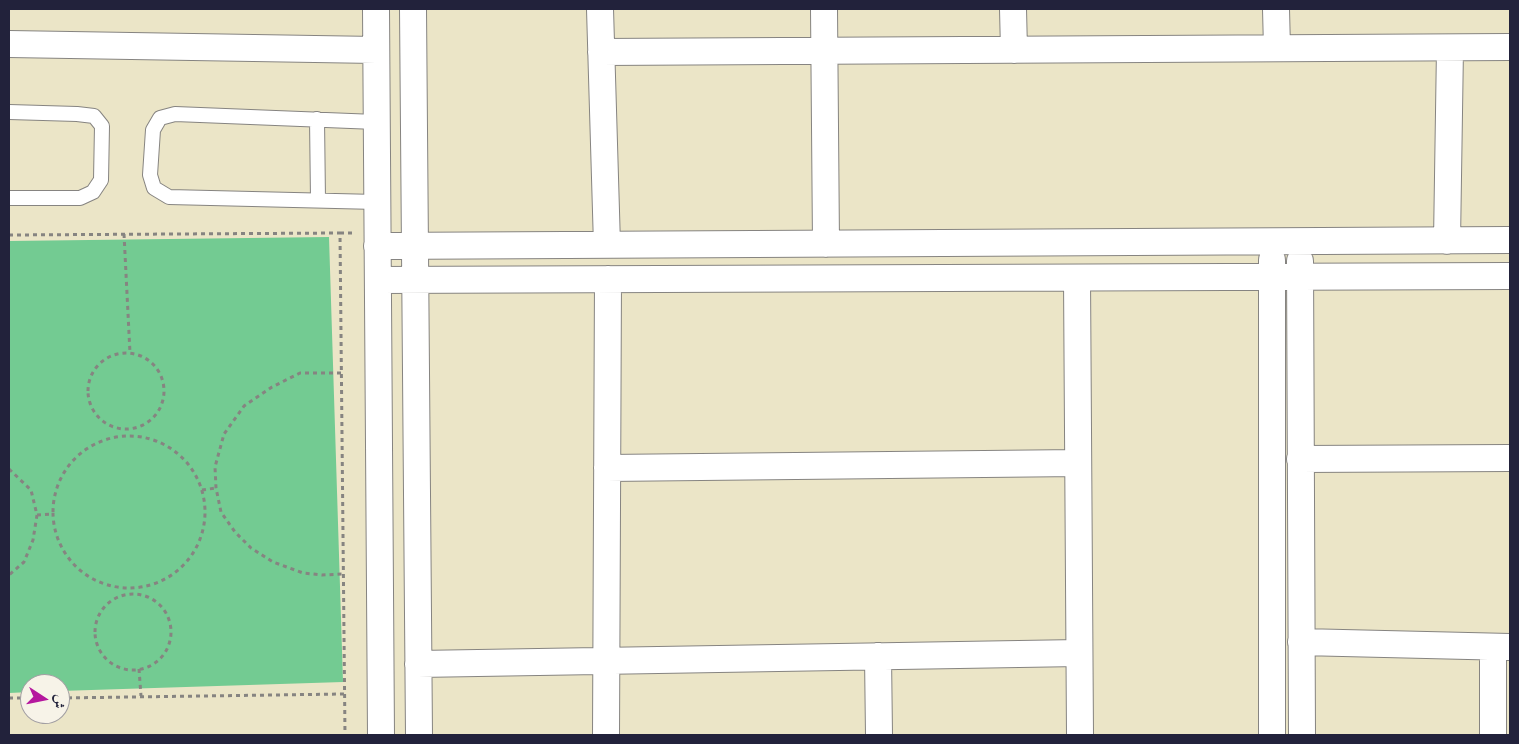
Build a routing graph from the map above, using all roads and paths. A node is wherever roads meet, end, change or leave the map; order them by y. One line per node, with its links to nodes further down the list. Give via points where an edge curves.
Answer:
1 (376, 9): 11 (street)
2 (413, 9): 30 (street)
3 (600, 9): 14 (street)
4 (824, 9): 13 (street)
5 (1013, 9): 12 (street)
6 (1276, 9): 9 (street)
7 (9, 44): 11 (street)
8 (1510, 47): 10 (street)
9 (1277, 48): 10 (street); 12 (street)
10 (1450, 48): 25 (street)
11 (376, 50): 17 (street)
12 (1014, 50): 13 (street)
13 (825, 51): 14 (street); 27 (street)
14 (601, 52): 28 (street)
15 (9, 112): 18 (lane, via 94,116 102,126 100,180 93,192 80,198)
16 (317, 119): 17 (lane); 19 (lane); 19 (lane, via 175,114 160,118 153,130 150,176 154,188 169,197)
17 (376, 122): 20 (street)
18 (9, 198)
19 (318, 200): 20 (lane)
20 (377, 202): 29 (street)
21 (124, 234): 22 (path); 38 (path); 39 (path, via 340,233)
22 (9, 235)
23 (1510, 240): 25 (street)
24 (1299, 241): 25 (street); 26 (street); 33 (street)
25 (1447, 241)
26 (1272, 242): 27 (street); 32 (street)
27 (826, 244): 28 (street)
28 (607, 245): 30 (street)
29 (377, 246): 30 (street); 36 (street)
30 (415, 246): 37 (street)
31 (1510, 276): 33 (street)
32 (1272, 277): 33 (street); 34 (street); 71 (street)
33 (1300, 277): 43 (street)
34 (1077, 278): 35 (street); 44 (street)
35 (608, 279): 37 (street); 45 (street)
36 (378, 280): 37 (street); 66 (street)
37 (416, 280): 60 (street)
38 (130, 353): 40 (path, via 146,358 155,366 164,388 161,405 151,420); 40 (path, via 112,355 100,362 88,385 88,399 93,411 113,428)
39 (341, 373): 47 (path, via 300,373 244,406 224,434 215,467); 52 (path)
40 (127, 430): 41 (path)
41 (126, 435): 48 (path, via 143,436 166,444 186,459); 49 (path, via 95,442 75,456 61,476 53,499)
42 (1510, 458): 43 (street)
43 (1300, 459): 55 (street)
44 (1078, 463): 45 (street); 57 (street)
45 (607, 468): 59 (street)
46 (9, 469): 50 (path, via 31,490)
47 (216, 488): 48 (path); 52 (path, via 221,512 251,548 273,562 303,573)
48 (202, 490): 53 (path, via 206,503 204,530 193,554 175,574 151,586)
49 (53, 514): 50 (path); 53 (path, via 60,547 76,568 99,583)
50 (37, 515): 51 (path, via 33,540 24,562)
51 (9, 574)
52 (343, 574): 62 (path)
53 (131, 588): 54 (path)
54 (130, 593): 61 (path, via 153,599 168,617 171,629 166,652 158,661); 61 (path, via 107,603 99,614 95,639 108,662 120,668)
55 (1301, 642): 56 (street); 72 (street)
56 (1502, 647): 73 (street)
57 (1079, 653): 58 (street); 70 (street)
58 (878, 656): 59 (street); 69 (street)
59 (606, 661): 60 (street); 68 (street)
60 (418, 664): 67 (street)
61 (139, 670): 63 (path)
62 (344, 694): 63 (path); 65 (path)
63 (141, 696): 64 (path)
64 (70, 698)
65 (345, 735)
66 (381, 735)
67 (419, 735)
68 (606, 735)
69 (878, 735)
70 (1080, 735)
71 (1272, 735)
72 (1302, 735)
73 (1493, 735)

